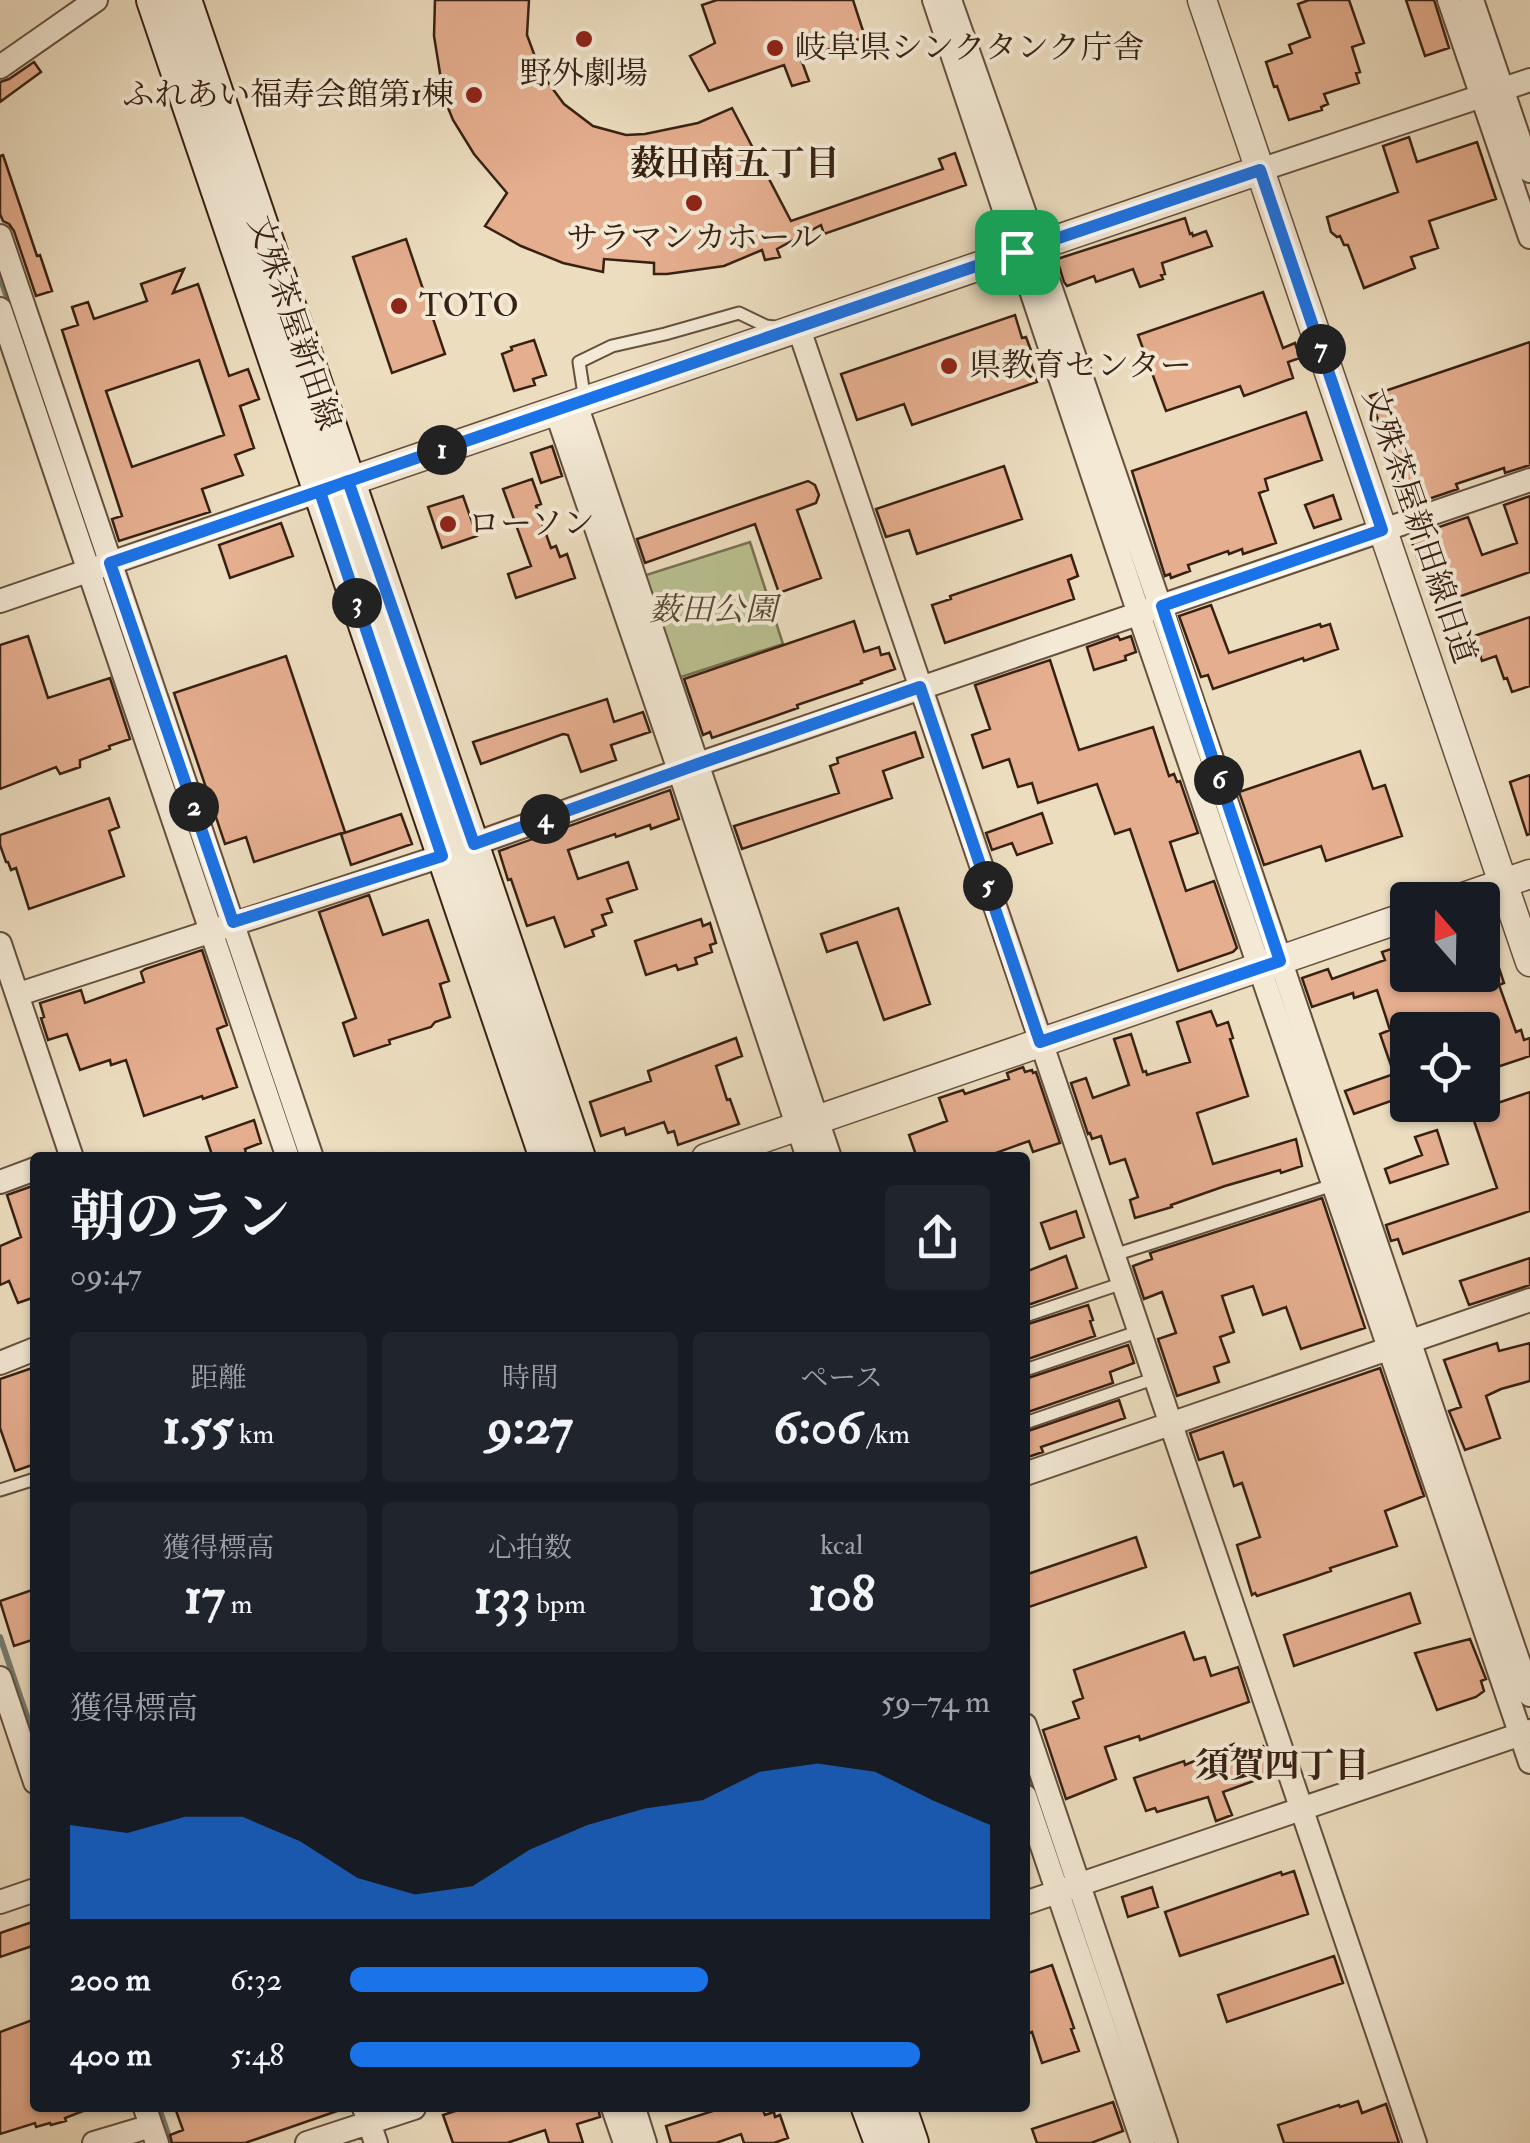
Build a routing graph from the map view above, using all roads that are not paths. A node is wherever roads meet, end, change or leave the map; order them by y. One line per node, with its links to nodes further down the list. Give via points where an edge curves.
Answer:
1 (96, 0): 9 (street)
2 (152, 0): 22 (main road, 文殊茶屋新田線)
3 (184, 0): 22 (main road, 文殊茶屋新田線)
4 (934, 0): 16 (street)
5 (950, 0): 16 (street)
6 (1202, 0): 12 (street, 文殊茶屋新田線旧道)
7 (1449, 0): 11 (street)
8 (1472, 0): 11 (street)
9 (0, 67)
10 (1530, 80): 11 (street)
11 (1493, 93): 12 (street); 13 (street); 15 (street)
12 (1260, 170): 16 (street); 23 (street, 文殊茶屋新田線旧道)
13 (1530, 170)
14 (0, 236): 19 (street)
15 (1530, 236)
16 (1027, 249): 18 (street); 26 (street)
17 (0, 308): 19 (street)
18 (799, 329): 20 (street); 20 (lane, via 766,326 739,313 612,346 579,362); 27 (street)
19 (14, 337): 24 (street)
20 (573, 405): 22 (street); 28 (street)
21 (1530, 480): 23 (street)
22 (334, 486): 24 (street); 29 (main road, 文殊茶屋新田線); 30 (main road, 文殊茶屋新田線)
23 (1382, 530): 26 (street); 31 (street, 文殊茶屋新田線旧道)
24 (100, 567): 25 (street); 32 (street); 34 (street)
25 (0, 601)
26 (1150, 610): 27 (street); 37 (street)
27 (920, 687): 28 (street); 39 (street)
28 (689, 767): 29 (street); 40 (street)
29 (474, 844): 45 (main road, 文殊茶屋新田線)
30 (442, 856): 32 (street); 44 (main road, 文殊茶屋新田線)
31 (1517, 879): 36 (street, 文殊茶屋新田線旧道)
32 (233, 922): 34 (street); 43 (street)
33 (1390, 922): 37 (street)
34 (209, 930): 38 (street); 42 (street)
35 (0, 944): 38 (street)
36 (1530, 962)
37 (1270, 964): 39 (street); 51 (street); 57 (street)
38 (18, 994): 41 (street)
39 (1040, 1042): 40 (street); 52 (street)
40 (807, 1122): 46 (street); 47 (street); 48 (street)
41 (68, 1152)
42 (286, 1152)
43 (310, 1152)
44 (544, 1152)
45 (577, 1152)
46 (723, 1152)
47 (808, 1152)
48 (826, 1152)
49 (30, 1171): 50 (street)
50 (0, 1182)
51 (1335, 1184): 52 (lane); 57 (street)
52 (1114, 1255): 53 (street)
53 (1123, 1282): 55 (lane); 56 (street)
54 (1530, 1300): 57 (street)
55 (1030, 1314)
56 (1140, 1331): 60 (lane); 61 (street)
57 (1400, 1344): 63 (street); 68 (street); 69 (street)
58 (30, 1351): 59 (street)
59 (0, 1363)
60 (1030, 1368)
61 (1156, 1378): 62 (lane); 63 (street)
62 (1030, 1421)
63 (1172, 1423): 64 (street); 74 (street)
64 (1030, 1472)
65 (30, 1480): 66 (lane)
66 (0, 1490)
67 (0, 1678): 72 (street)
68 (1530, 1695)
69 (1525, 1732): 71 (street); 74 (street)
70 (1030, 1744): 75 (street)
71 (1530, 1762)
72 (30, 1767)
73 (1030, 1807): 75 (street)
74 (1300, 1809): 75 (street); 94 (street)
75 (1068, 1888): 77 (street); 92 (street); 93 (street)
76 (30, 1892): 78 (street)
77 (1030, 1901)
78 (0, 1902)
79 (403, 2112): 84 (street)
80 (614, 2112): 88 (street)
81 (635, 2112): 89 (street)
82 (869, 2112): 90 (main road)
83 (901, 2112): 91 (main road)
84 (370, 2124): 87 (street)
85 (151, 2126): 86 (street)
86 (94, 2143)
87 (308, 2143)
88 (625, 2143)
89 (646, 2143)
90 (880, 2143)
91 (912, 2143)
92 (1143, 2143)
93 (1166, 2143)
94 (1416, 2143)

